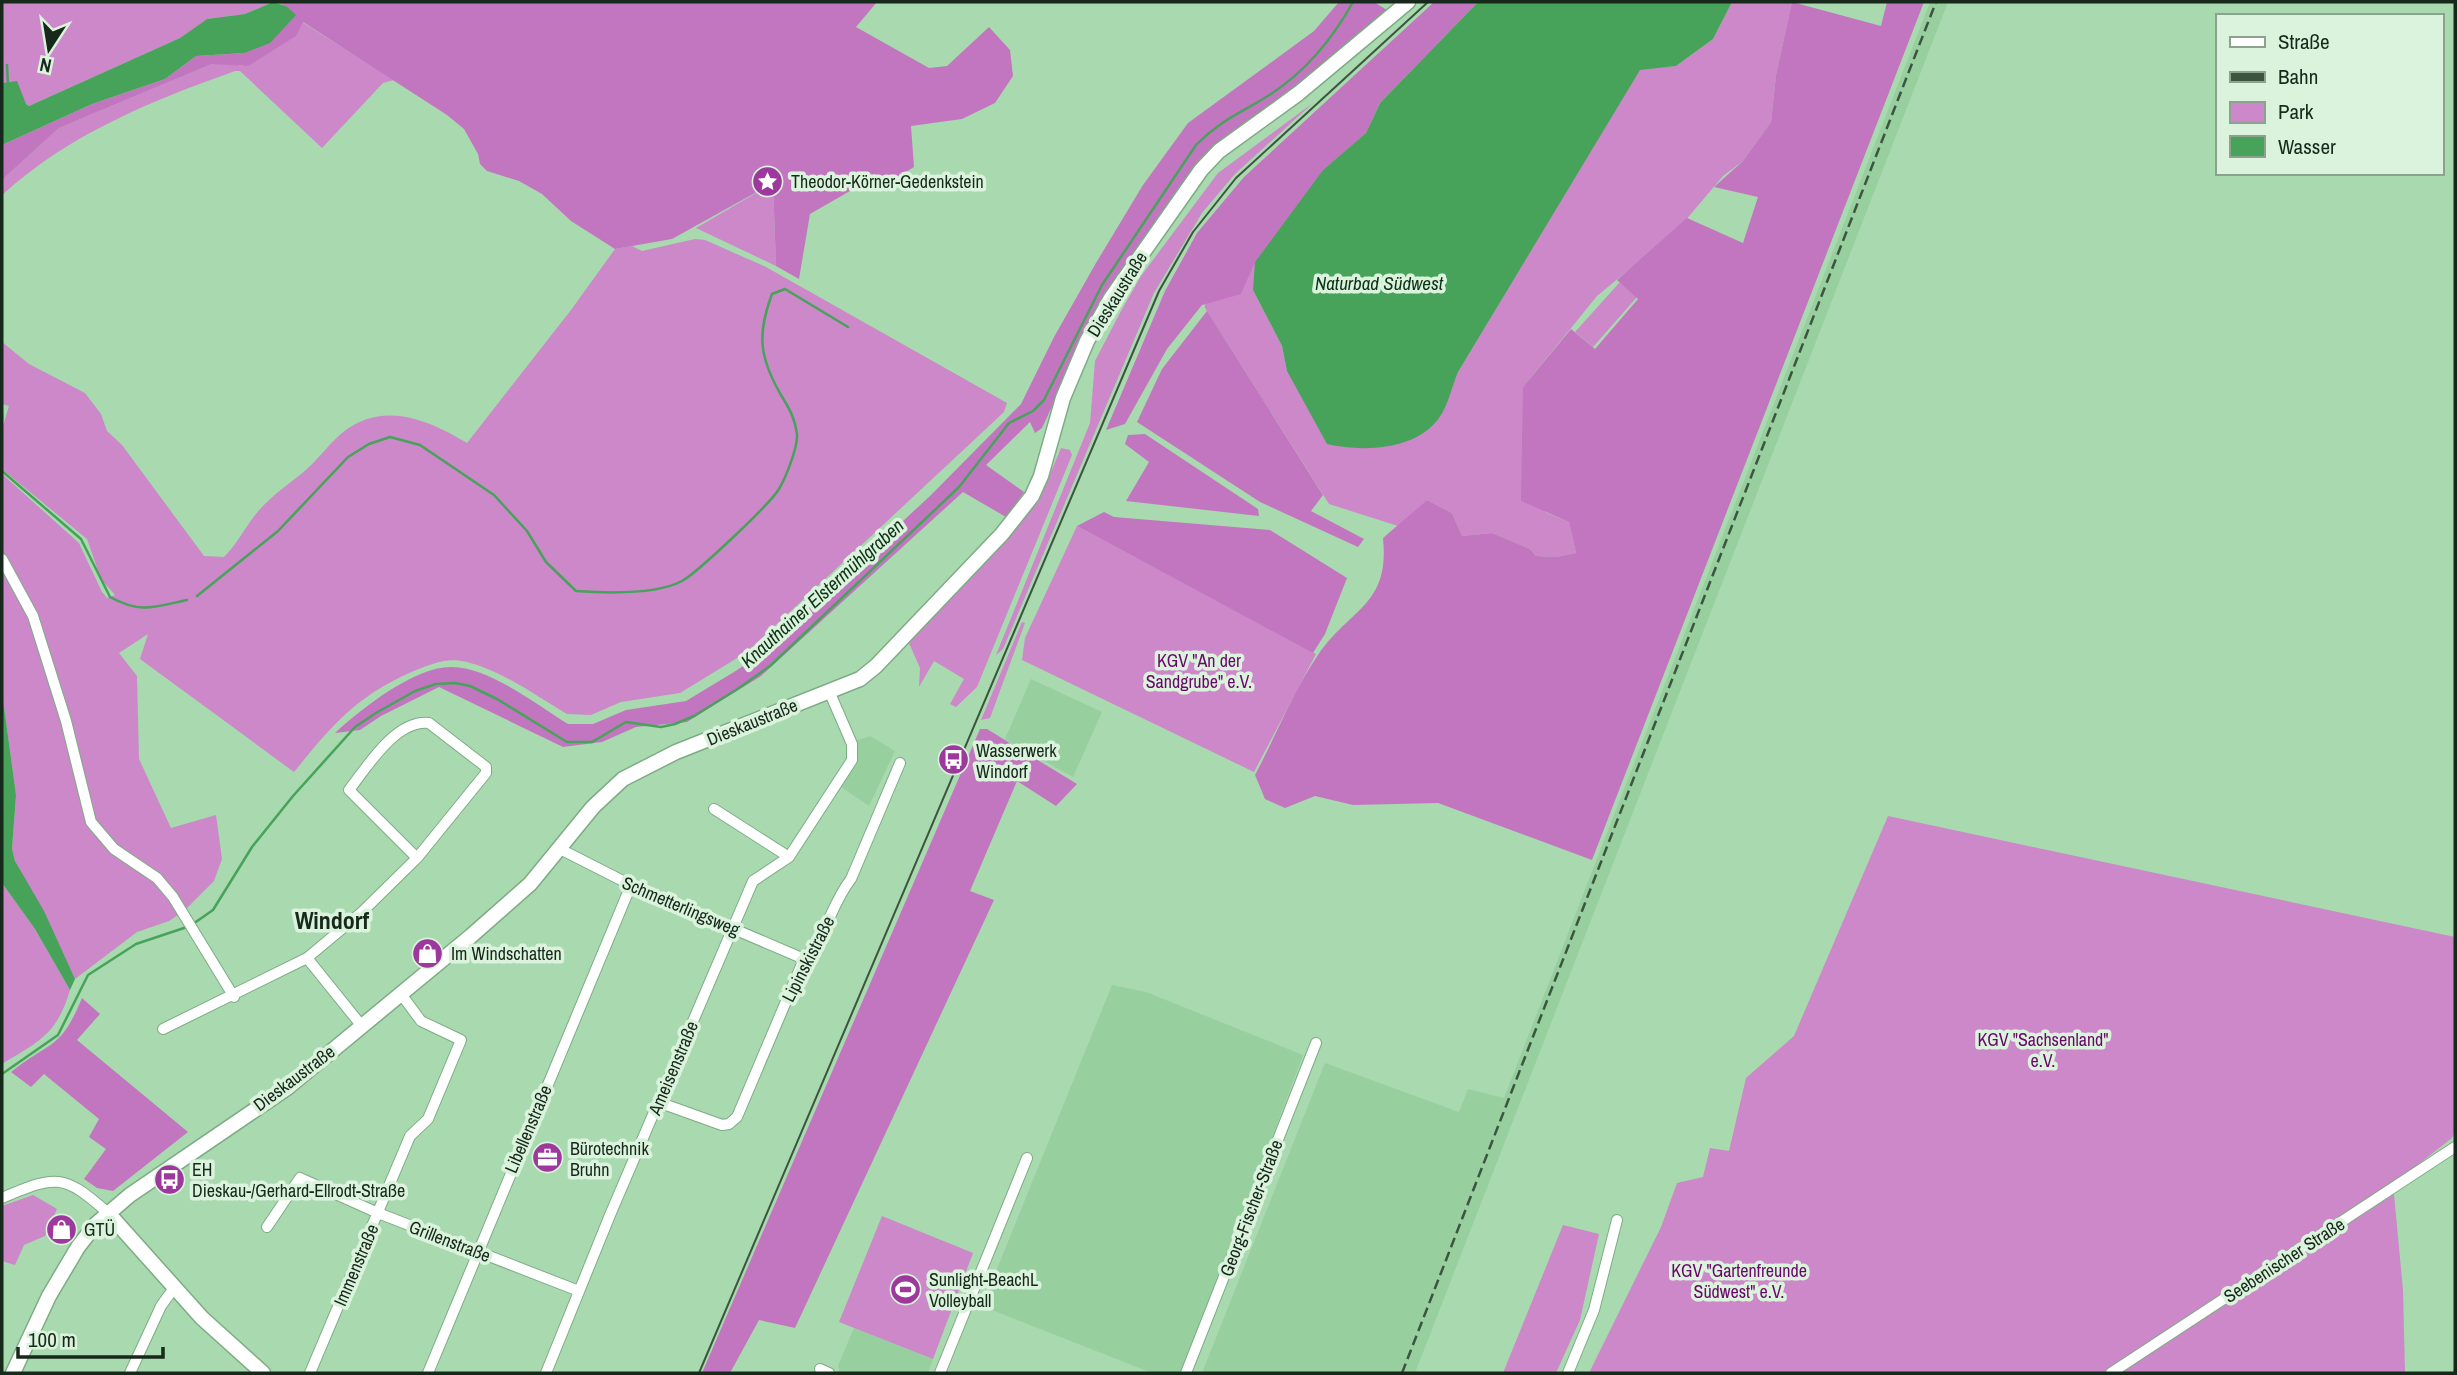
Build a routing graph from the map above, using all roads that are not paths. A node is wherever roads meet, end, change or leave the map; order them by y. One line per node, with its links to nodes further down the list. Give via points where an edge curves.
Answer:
1 (1408, 2): 3 (main road, Dieskaustraße, via 1200,170 1111,298 1087,341 1063,398 1041,476 1022,512 876,666 860,679)
2 (2, 559): 14 (street, via 33,616 91,822 114,849 157,878 184,911)
3 (829, 691): 6 (main road, Dieskaustraße, via 676,752 623,779 593,807); 8 (street, Ameisenstraße, via 852,744 852,760)
4 (900, 763): 12 (street, Lipinskistraße, via 851,879 818,946)
5 (714, 809): 8 (street)
6 (560, 849): 9 (street, Schmetterlingsweg); 13 (main road, Dieskaustraße, via 530,884)
7 (417, 858): 7 (street, via 486,773 486,767 429,723 421,722 388,740 349,790); 11 (street)
8 (789, 858): 10 (street, Ameisenstraße, via 753,881)
9 (631, 886): 10 (street, Schmetterlingsweg); 26 (street, Libellenstraße)
10 (732, 928): 12 (street, Schmetterlingsweg); 18 (street, Ameisenstraße)
11 (307, 958): 14 (street); 15 (street)
12 (804, 959): 18 (street, Lipinskistraße, via 737,1117 722,1125)
13 (401, 993): 15 (main road, Dieskaustraße); 23 (street, Immenstraße, via 421,1021 461,1040 428,1119 410,1136)
14 (234, 997): 16 (street)
15 (361, 1025): 22 (main road, Dieskaustraße, via 287,1088)
16 (163, 1029)
17 (1316, 1043): 36 (street, Georg-Fischer-Straße)
18 (658, 1102): 28 (street, Ameisenstraße)
19 (2455, 1147): 38 (street, Seebenischer Straße)
20 (1027, 1158): 35 (street)
21 (2, 1198): 22 (street, via 42,1181 65,1181 83,1190)
22 (108, 1213): 27 (main road); 29 (main road, Dieskaustraße, via 69,1261)
23 (378, 1213): 25 (street, Grillenstraße, via 300,1178); 26 (street, Grillenstraße); 32 (street, Immenstraße)
24 (1618, 1220): 37 (street, via 1594,1310)
25 (267, 1227)
26 (477, 1251): 28 (street, Grillenstraße); 33 (street, Libellenstraße)
27 (174, 1288): 30 (street); 31 (main road)
28 (579, 1292): 34 (street, Ameisenstraße)
29 (13, 1373)
30 (130, 1373)
31 (262, 1373)
32 (310, 1373)
33 (428, 1373)
34 (546, 1373)
35 (940, 1373)
36 (1186, 1373)
37 (1568, 1373)
38 (2111, 1373)

